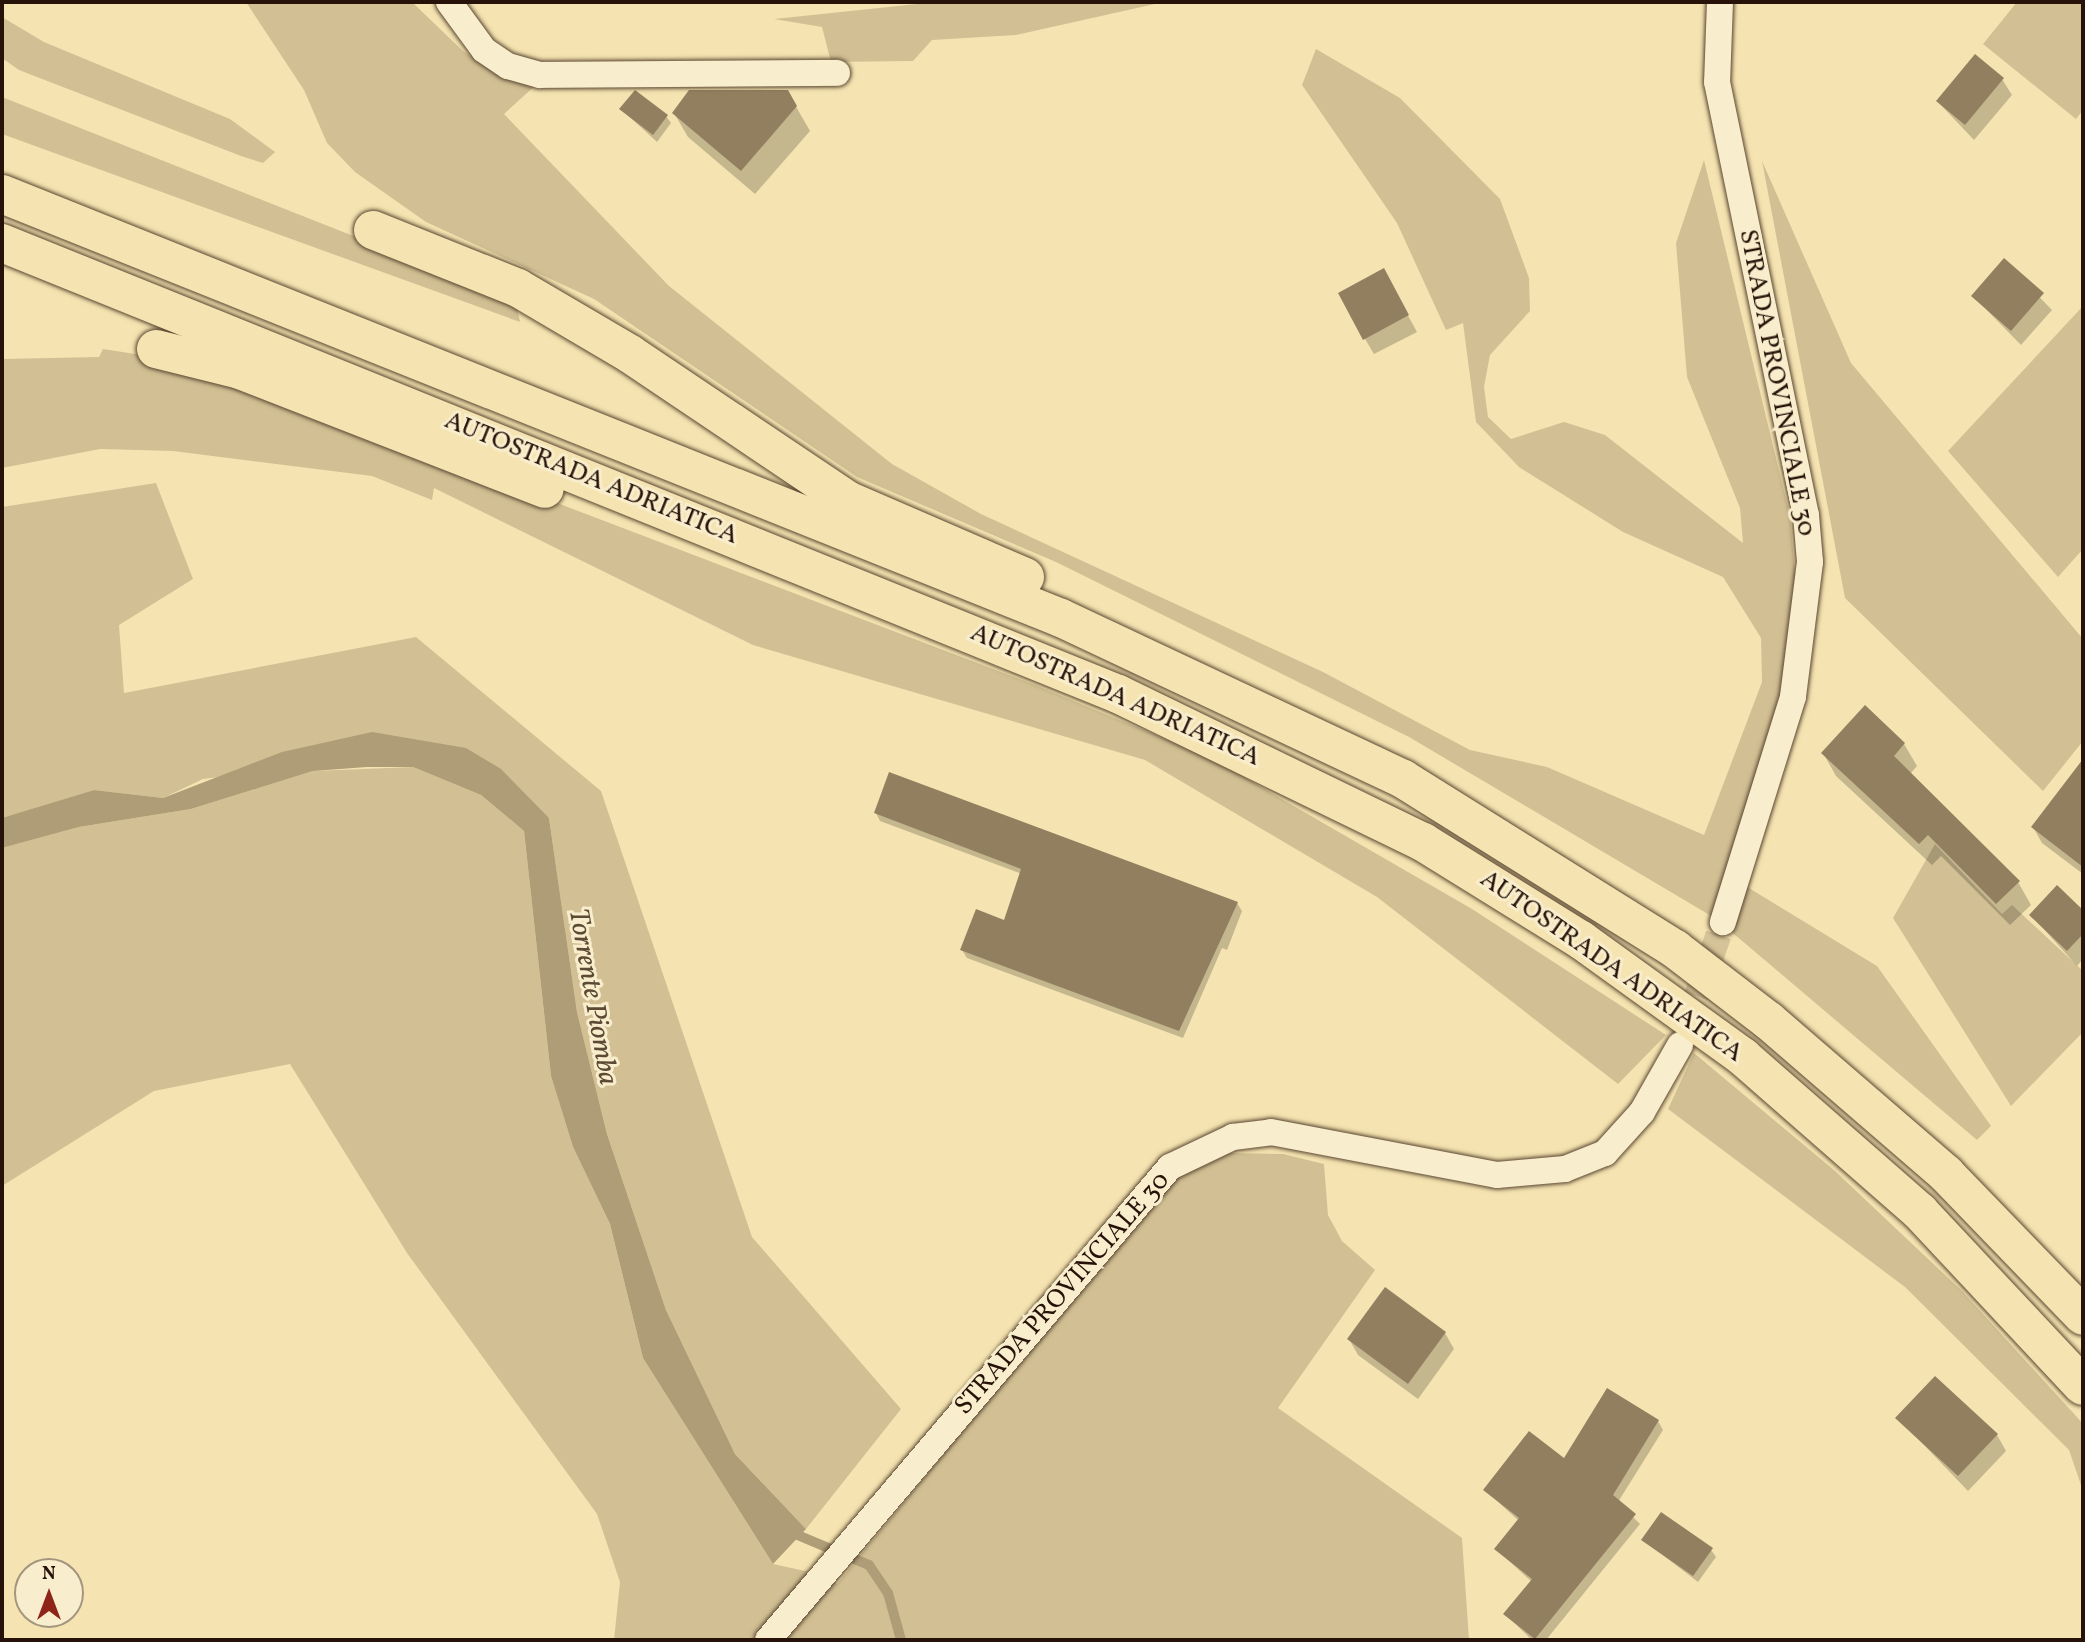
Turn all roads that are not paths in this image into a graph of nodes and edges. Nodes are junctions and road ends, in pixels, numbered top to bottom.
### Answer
1 (449, 2) edge
2 (1720, 2) edge
3 (837, 73) dead end
4 (2, 194) edge
5 (373, 230) dead end
6 (2, 243) edge
7 (156, 349) dead end
8 (646, 501) junction
9 (1061, 618) junction
10 (1723, 922) tunnel mouth
11 (1680, 1045) tunnel mouth
12 (2083, 1316) edge
13 (2083, 1386) edge
14 (771, 1637) edge

1 - 3 street
2 - 10 street, STRADA PROVINCIALE 30
4 - 9 highway, AUTOSTRADA ADRIATICA
5 - 9 highway
6 - 8 highway, AUTOSTRADA ADRIATICA
7 - 8 highway
8 - 13 highway, AUTOSTRADA ADRIATICA
9 - 12 highway, AUTOSTRADA ADRIATICA
11 - 14 street, STRADA PROVINCIALE 30

